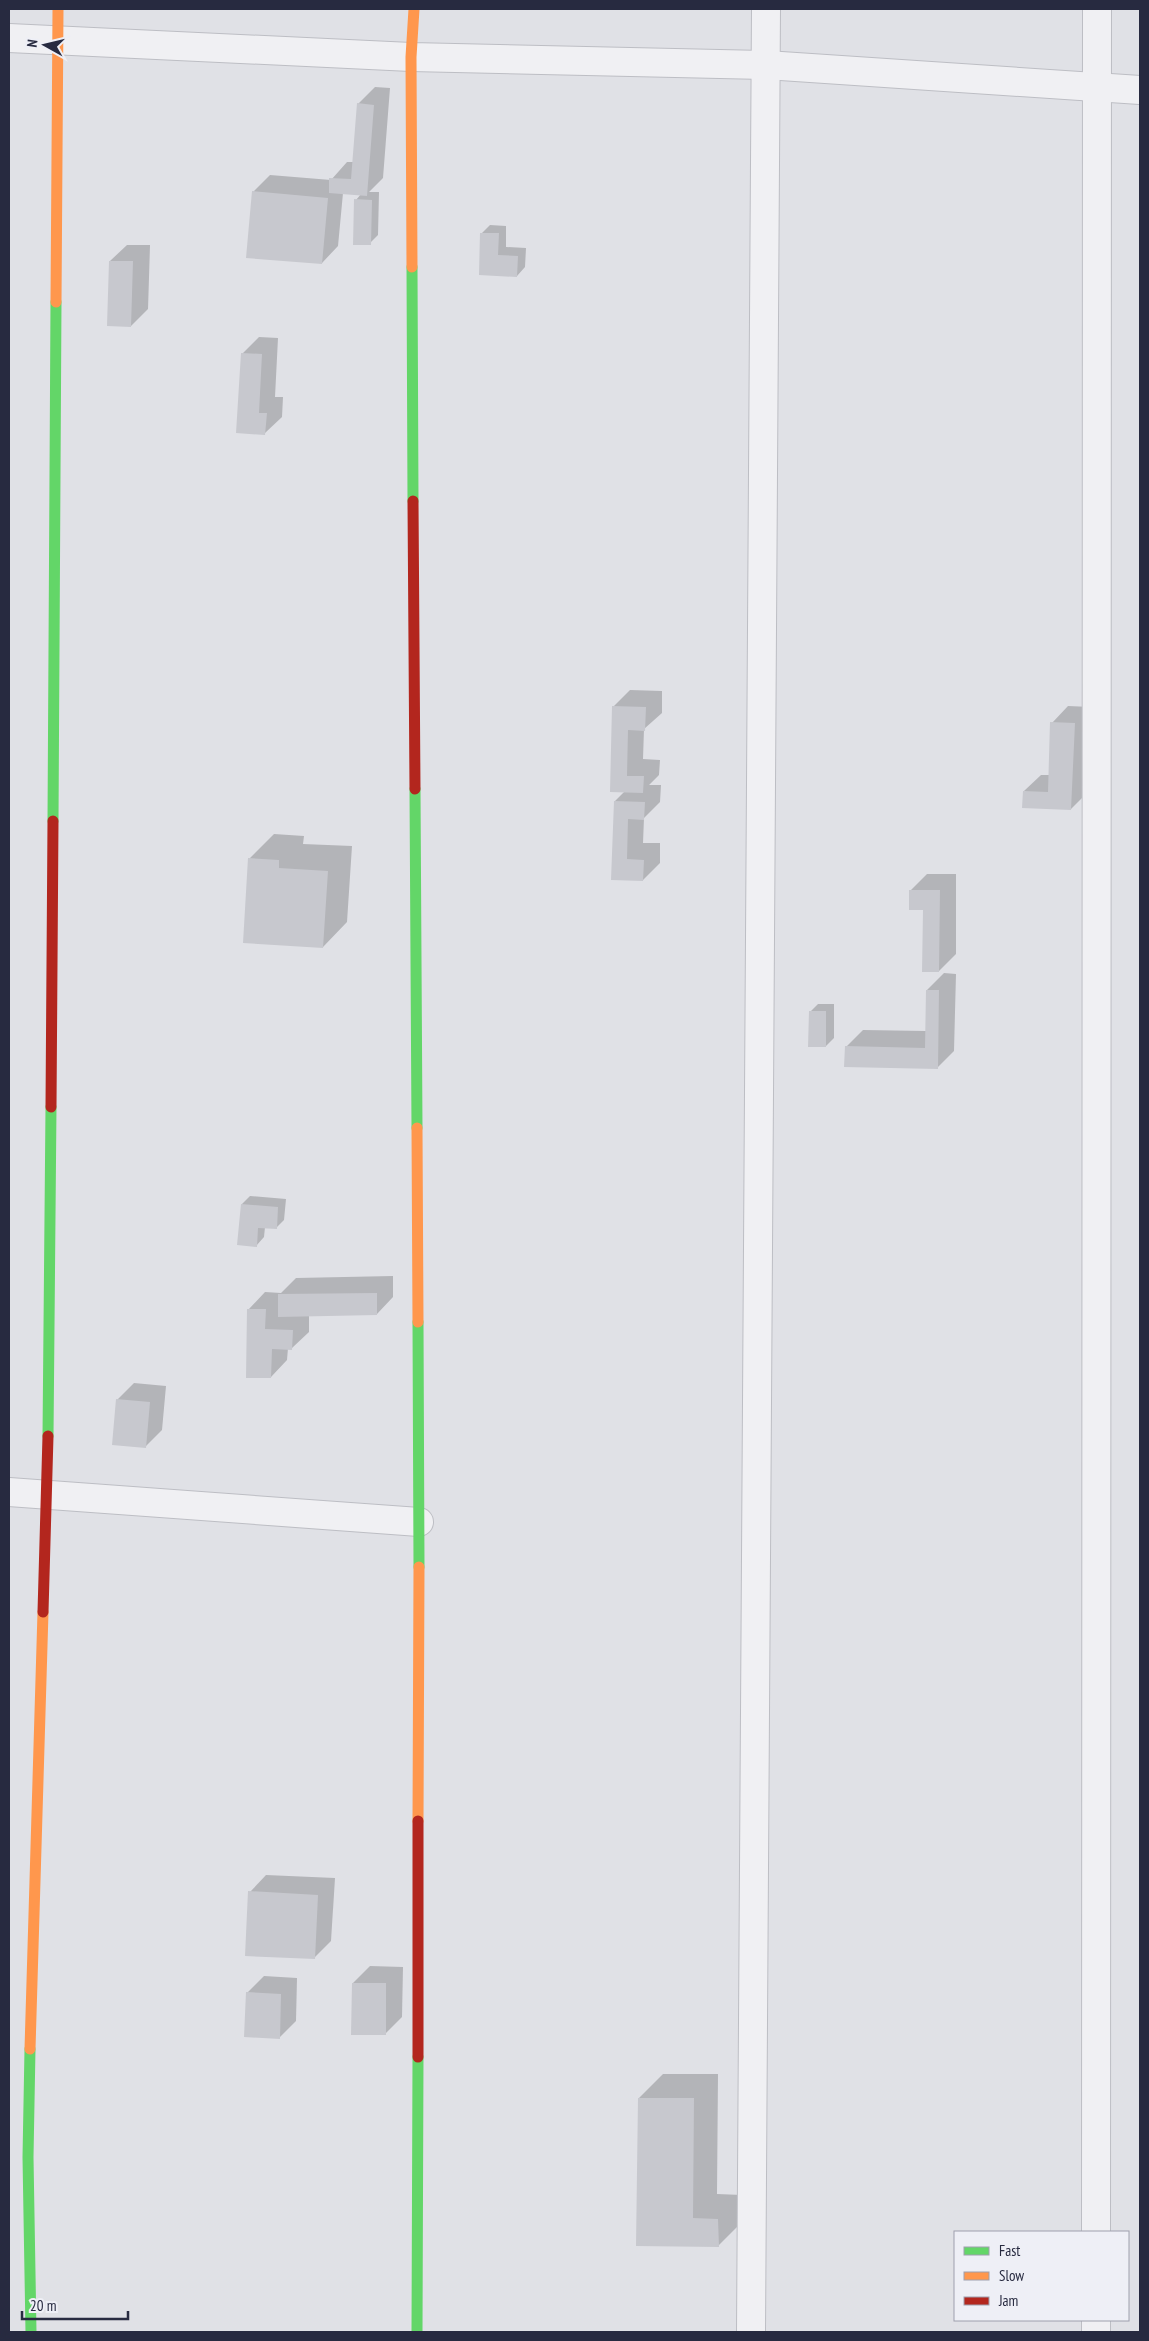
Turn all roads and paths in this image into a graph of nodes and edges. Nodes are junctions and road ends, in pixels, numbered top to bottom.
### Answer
1 (58, 9) edge
2 (414, 9) edge
3 (766, 9) edge
4 (1097, 9) edge
5 (9, 38) edge
6 (58, 40) junction
7 (411, 57) junction
8 (766, 65) junction
9 (1097, 86) junction
10 (1140, 90) edge
11 (9, 1492) edge
12 (48, 1494) junction
13 (418, 1522) junction
14 (1096, 2231) edge
15 (30, 2332) edge
16 (417, 2332) edge
17 (751, 2332) edge

1 - 6 street
2 - 7 street
3 - 8 street
4 - 9 street
5 - 6 street
6 - 7 street
6 - 12 street
7 - 8 street
7 - 13 street
8 - 9 street
8 - 17 street
9 - 10 street
9 - 14 street
11 - 12 street
12 - 13 street
12 - 15 street
13 - 16 street

